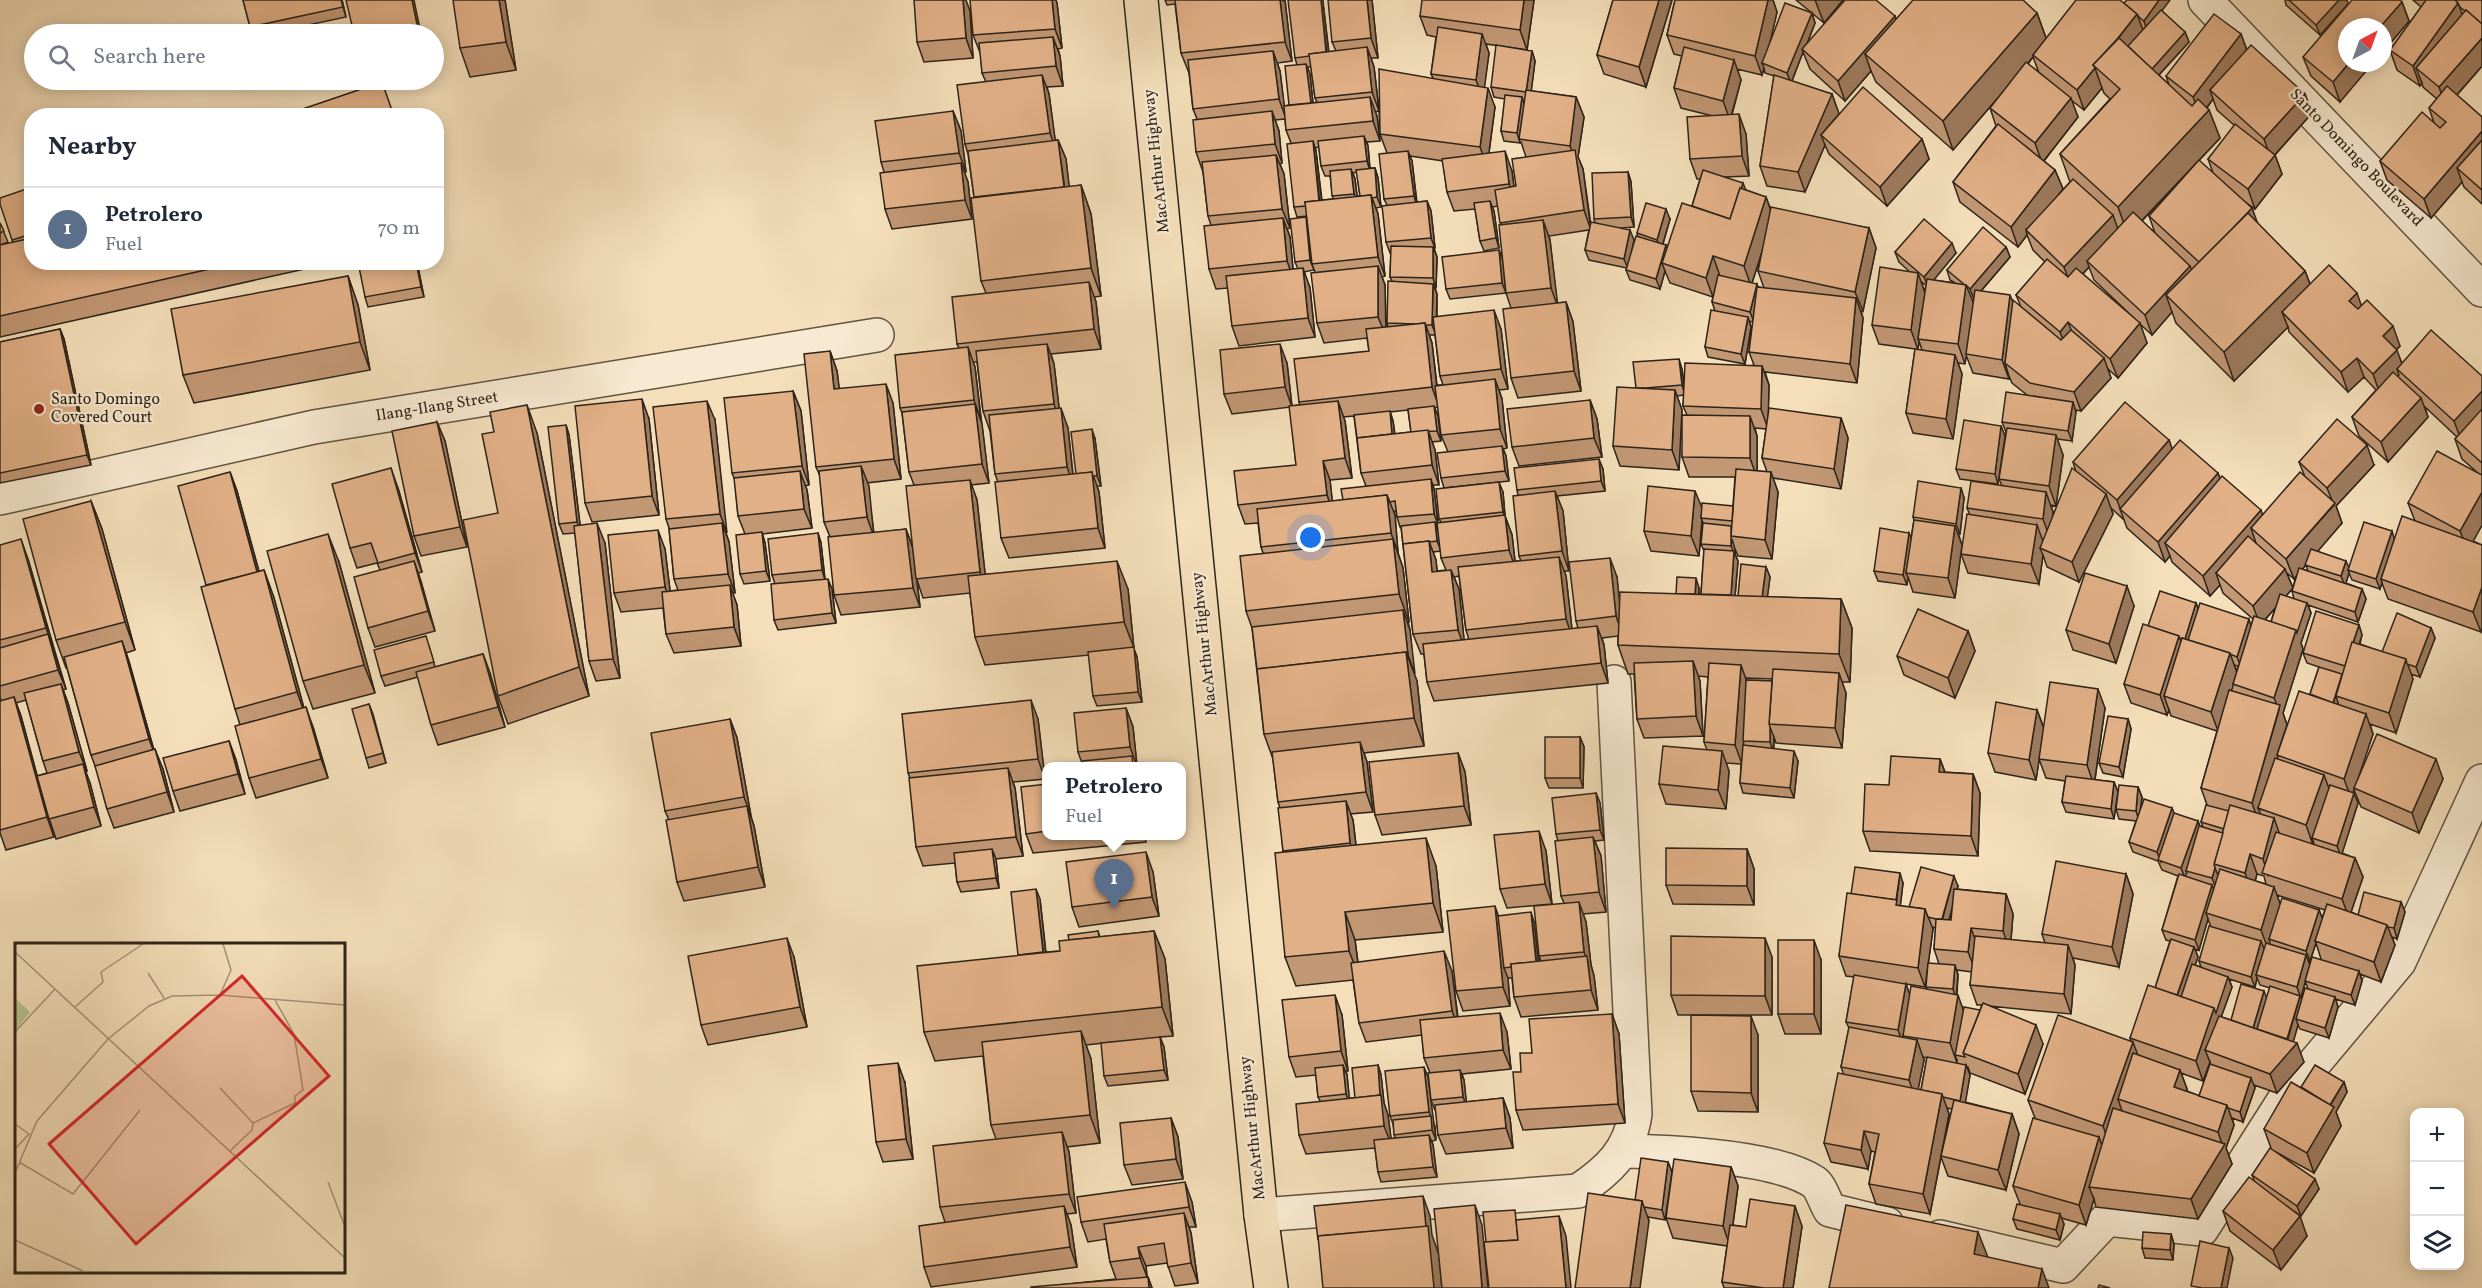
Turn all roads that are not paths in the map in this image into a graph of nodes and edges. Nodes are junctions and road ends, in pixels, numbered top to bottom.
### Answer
1 (1141, 0) edge
2 (2206, 0) edge
3 (2482, 290) edge
4 (878, 335) dead end
5 (0, 498) edge
6 (1614, 682) dead end
7 (2482, 781) edge
8 (1623, 1151) junction
9 (1261, 1215) junction
10 (1271, 1288) edge

1 - 9 highway, MacArthur Highway
2 - 3 street, Santo Domingo Boulevard
4 - 5 street, Ilang-Ilang Street
6 - 8 street
7 - 8 street
8 - 9 street
9 - 10 highway, MacArthur Highway

